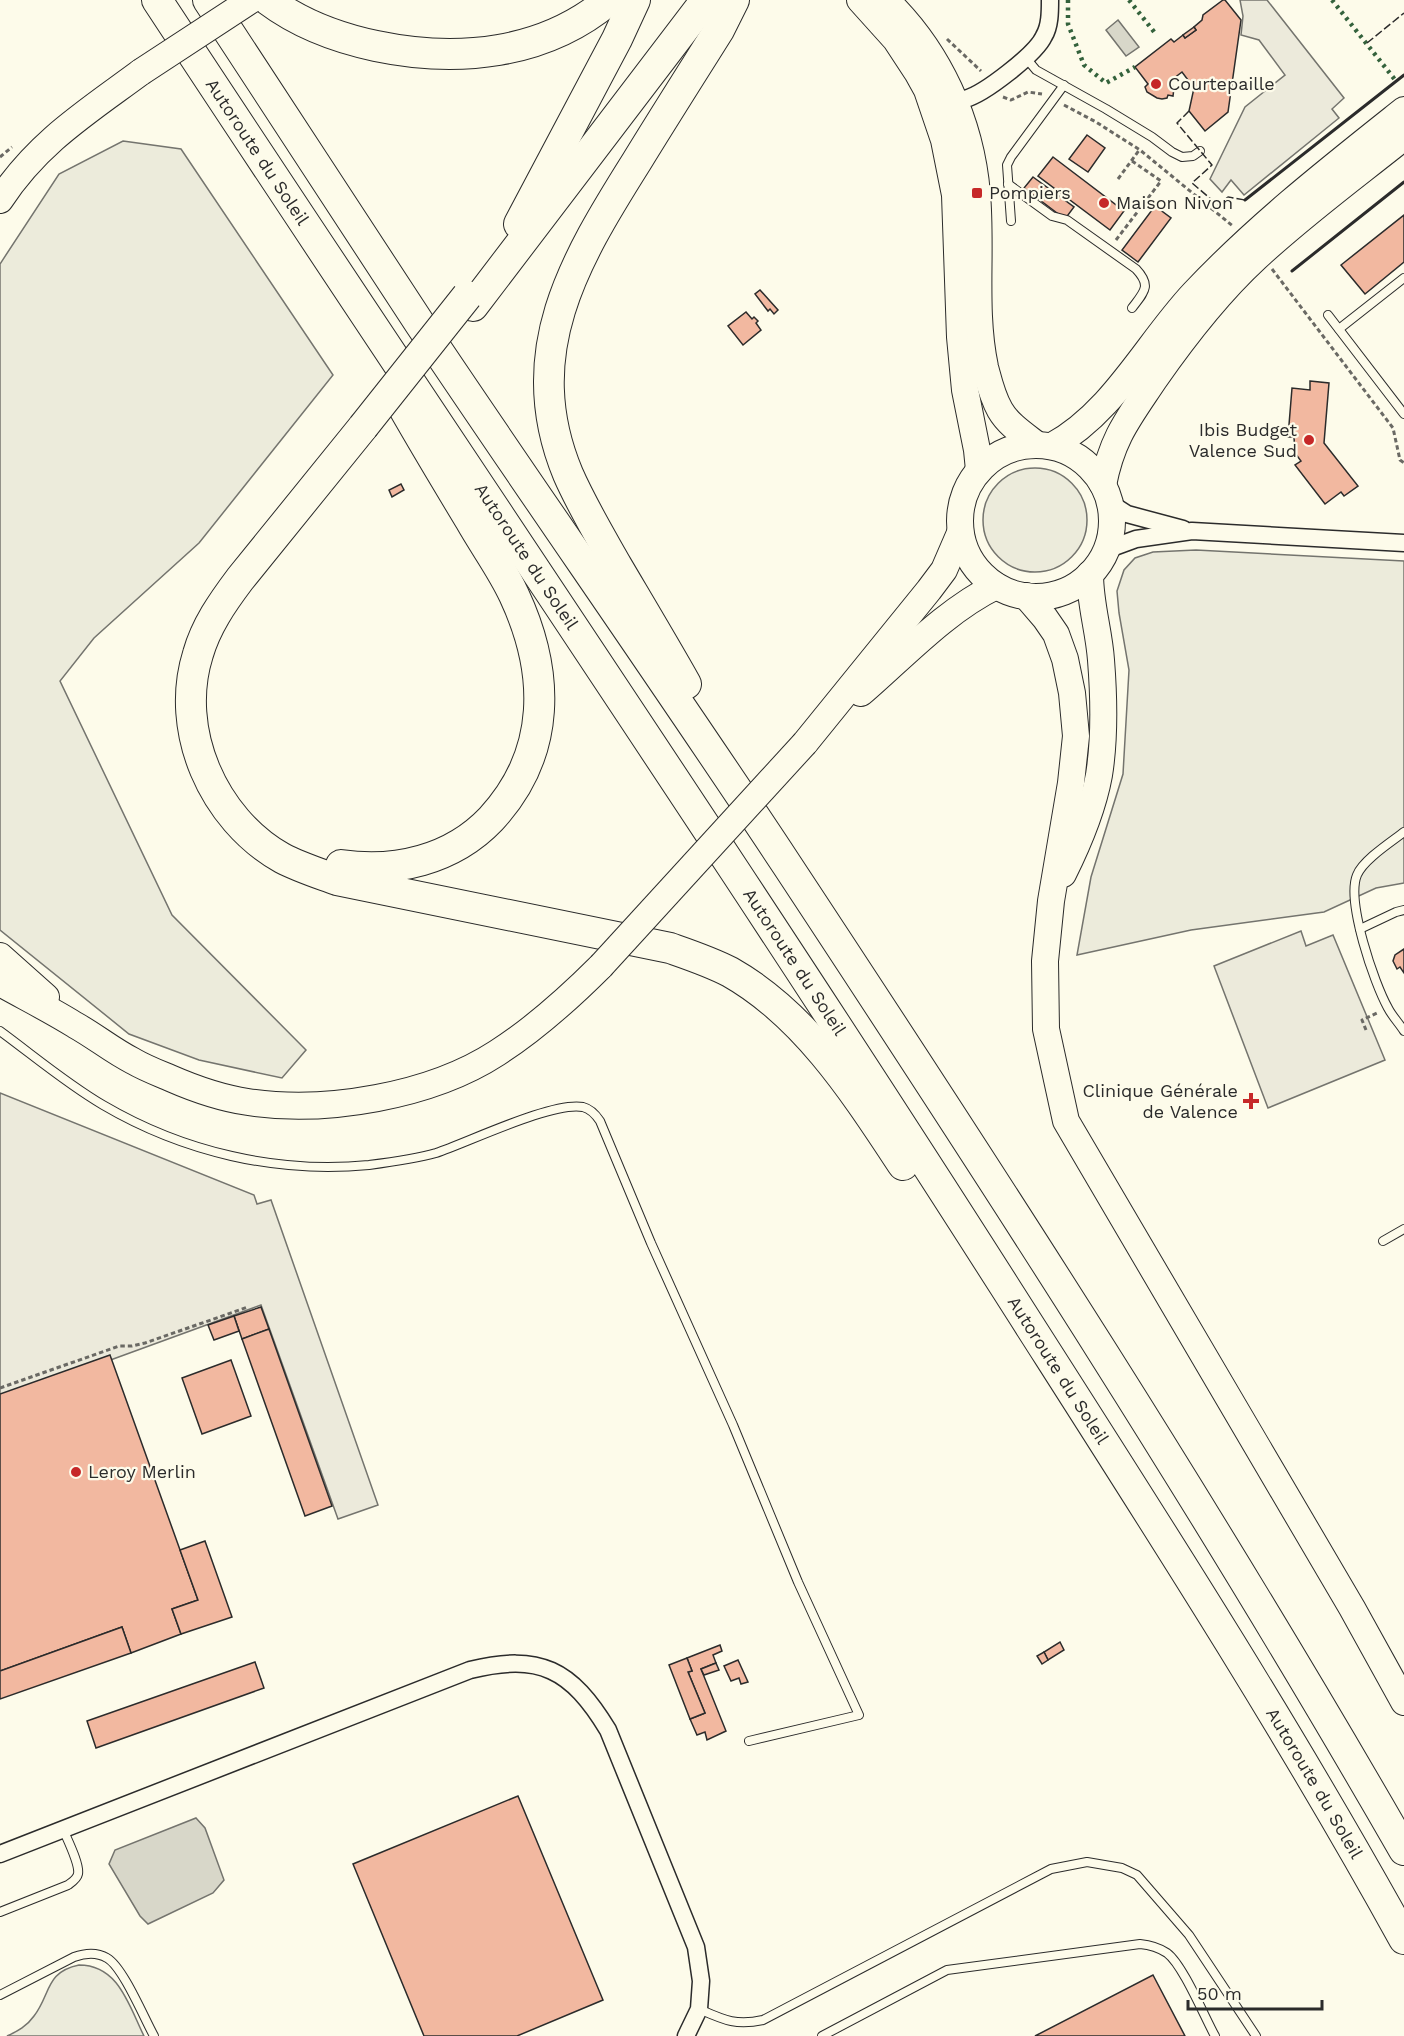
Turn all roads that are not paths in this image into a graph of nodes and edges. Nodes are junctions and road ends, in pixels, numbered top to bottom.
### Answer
1 (157, 0) edge
2 (208, 0) edge
3 (251, 0) edge
4 (268, 0) edge
5 (609, 0) edge
6 (635, 0) edge
7 (706, 0) edge
8 (734, 0) edge
9 (860, 0) edge
10 (886, 0) edge
11 (1050, 0) edge
12 (1026, 58) junction
13 (1064, 85) junction
14 (944, 102) junction
15 (1404, 110) edge
16 (1404, 137) edge
17 (1200, 151) dead end
18 (1008, 184) junction
19 (281, 189) junction
20 (0, 200) edge
21 (1011, 221) dead end
22 (1404, 278) edge
23 (470, 301) junction
24 (1132, 308) dead end
25 (1328, 315) dead end
26 (1339, 329) junction
27 (1404, 414) edge
28 (366, 431) junction
29 (1044, 445) junction
30 (979, 470) junction
31 (1107, 494) junction
32 (1192, 531) junction
33 (960, 533) junction
34 (1404, 543) edge
35 (1106, 550) junction
36 (1090, 574) junction
37 (996, 586) junction
38 (1026, 596) junction
39 (805, 743) junction
40 (1404, 832) edge
41 (777, 850) junction
42 (1051, 901) junction
43 (1404, 910) edge
44 (1360, 929) junction
45 (0, 956) edge
46 (0, 983) edge
47 (77, 1026) junction
48 (0, 1031) edge
49 (1404, 1031) edge
50 (1404, 1229) edge
51 (1383, 1240) dead end
52 (1074, 1395) junction
53 (1404, 1701) edge
54 (749, 1741) dead end
55 (63, 1829) junction
56 (1404, 1850) edge
57 (0, 1854) edge
58 (0, 1912) edge
59 (1404, 1939) edge
60 (0, 1995) edge
61 (699, 2009) junction
62 (154, 2036) edge
63 (686, 2036) edge
64 (822, 2036) edge
65 (1215, 2036) edge
66 (1256, 2036) edge

1 - 19 highway, Autoroute du Soleil
2 - 41 highway
3 - 20 main road, bridge
4 - 5 highway
6 - 23 highway
7 - 23 highway
8 - 41 highway
9 - 14 main road
10 - 14 main road
11 - 12 street
12 - 13 lane
12 - 14 street
13 - 17 lane
13 - 18 lane
14 - 29 main road
14 - 30 main road
15 - 29 main road
16 - 31 main road
18 - 21 lane
18 - 24 lane
19 - 28 highway
19 - 52 highway, Autoroute du Soleil
22 - 26 lane
23 - 28 highway, bridge
25 - 26 lane
26 - 27 lane
28 - 52 highway
29 - 30 main road
29 - 31 main road
30 - 33 main road
31 - 32 street
31 - 35 main road
32 - 34 street
32 - 35 street
33 - 37 main road
33 - 39 main road
35 - 36 main road
36 - 38 main road
36 - 42 main road
37 - 38 main road
37 - 39 main road
38 - 42 main road
39 - 47 main road, bridge
40 - 44 lane
41 - 56 highway
42 - 53 main road
43 - 44 lane
44 - 49 lane
45 - 47 main road
46 - 47 main road
48 - 54 lane
50 - 51 lane
52 - 59 highway, Autoroute du Soleil
55 - 57 street
55 - 58 lane
55 - 61 street
60 - 62 lane
61 - 63 street
61 - 66 lane
64 - 65 lane

